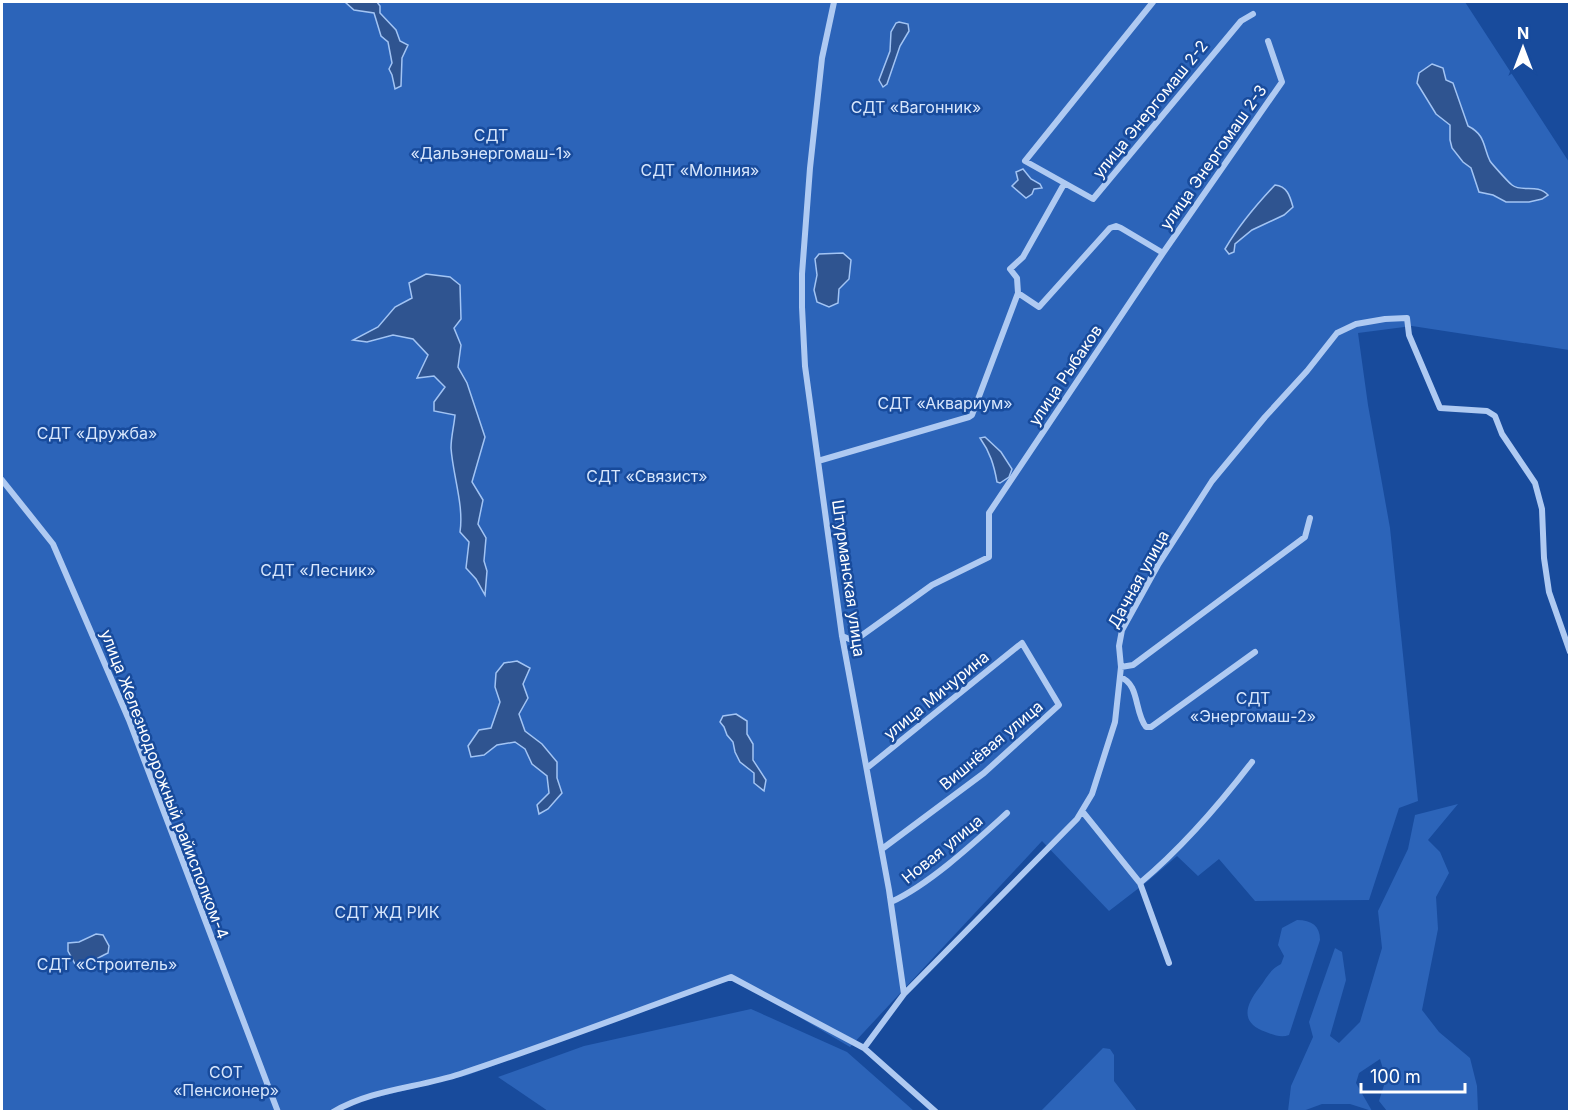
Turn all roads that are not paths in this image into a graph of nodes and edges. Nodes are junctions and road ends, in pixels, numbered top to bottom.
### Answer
1 (834, 2) edge
2 (1153, 2) edge
3 (1253, 14) dead end
4 (1268, 41) dead end
5 (1064, 184) junction
6 (1163, 253) junction
7 (1018, 293) junction
8 (818, 461) junction
9 (2, 480) edge
10 (1310, 518) dead end
11 (842, 636) junction
12 (1022, 643) joint
13 (1255, 652) dead end
14 (1569, 652) edge
15 (1121, 667) junction
16 (1120, 677) junction
17 (1252, 762) dead end
18 (867, 768) junction
19 (1082, 811) junction
20 (1007, 813) dead end
21 (882, 849) junction
22 (1140, 883) junction
23 (891, 902) junction
24 (1169, 963) dead end
25 (904, 993) junction
26 (864, 1048) junction
27 (278, 1112) edge
28 (333, 1112) edge
29 (936, 1112) edge

1 - 8 street, Штурманская улица
2 - 5 street
3 - 5 street, улица Энергомаш 2-2
4 - 6 street, улица Энергомаш 2-3
5 - 7 street
6 - 7 street
6 - 11 street, улица Рыбаков
7 - 8 street
8 - 11 street, Штурманская улица
9 - 27 street, улица Железнодорожный райисполком-4
10 - 15 street
11 - 18 street, Штурманская улица
12 - 18 street, улица Мичурина
12 - 21 street, Вишнёвая улица
13 - 16 street
14 - 15 street, Дачная улица
15 - 16 street, Дачная улица
16 - 19 street, Дачная улица
17 - 22 street
18 - 21 street, Штурманская улица
19 - 22 street
19 - 25 street, Дачная улица
20 - 23 street, Новая улица
21 - 23 street, Штурманская улица
22 - 24 street
23 - 25 street, Штурманская улица
25 - 26 street
26 - 28 street
26 - 29 street

